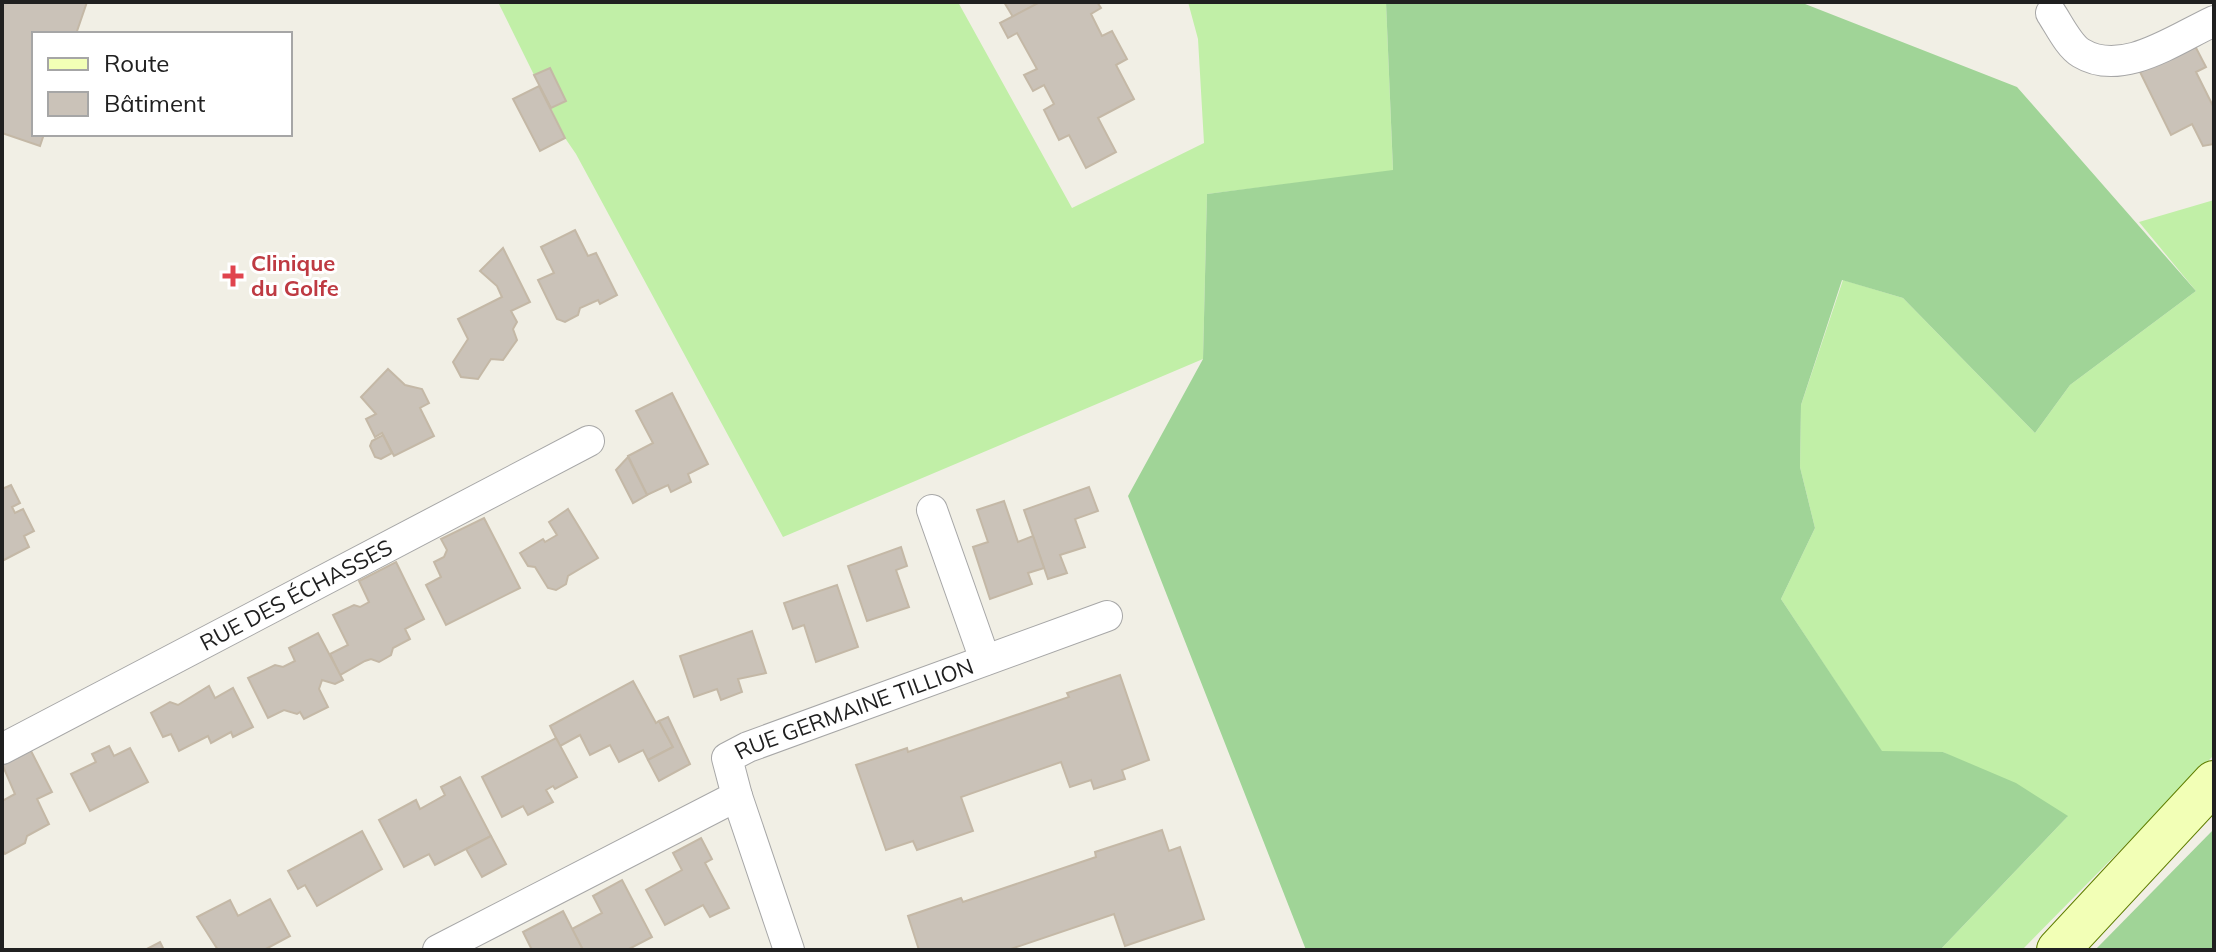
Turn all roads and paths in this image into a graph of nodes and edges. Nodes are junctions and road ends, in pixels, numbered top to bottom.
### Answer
1 (2051, 13) dead end
2 (2214, 21) edge
3 (589, 441) dead end
4 (932, 510) dead end
5 (1107, 616) dead end
6 (985, 660) junction
7 (2, 749) edge
8 (2214, 782) edge
9 (737, 796) junction
10 (438, 950) edge
11 (789, 950) edge
12 (2058, 950) edge

1 - 2 street
3 - 7 street, RUE DES ÉCHASSES
4 - 6 street
5 - 6 street, RUE GERMAINE TILLION
6 - 9 street, RUE GERMAINE TILLION
8 - 12 main road
9 - 10 street, RUE GERMAINE TILLION
9 - 11 street

